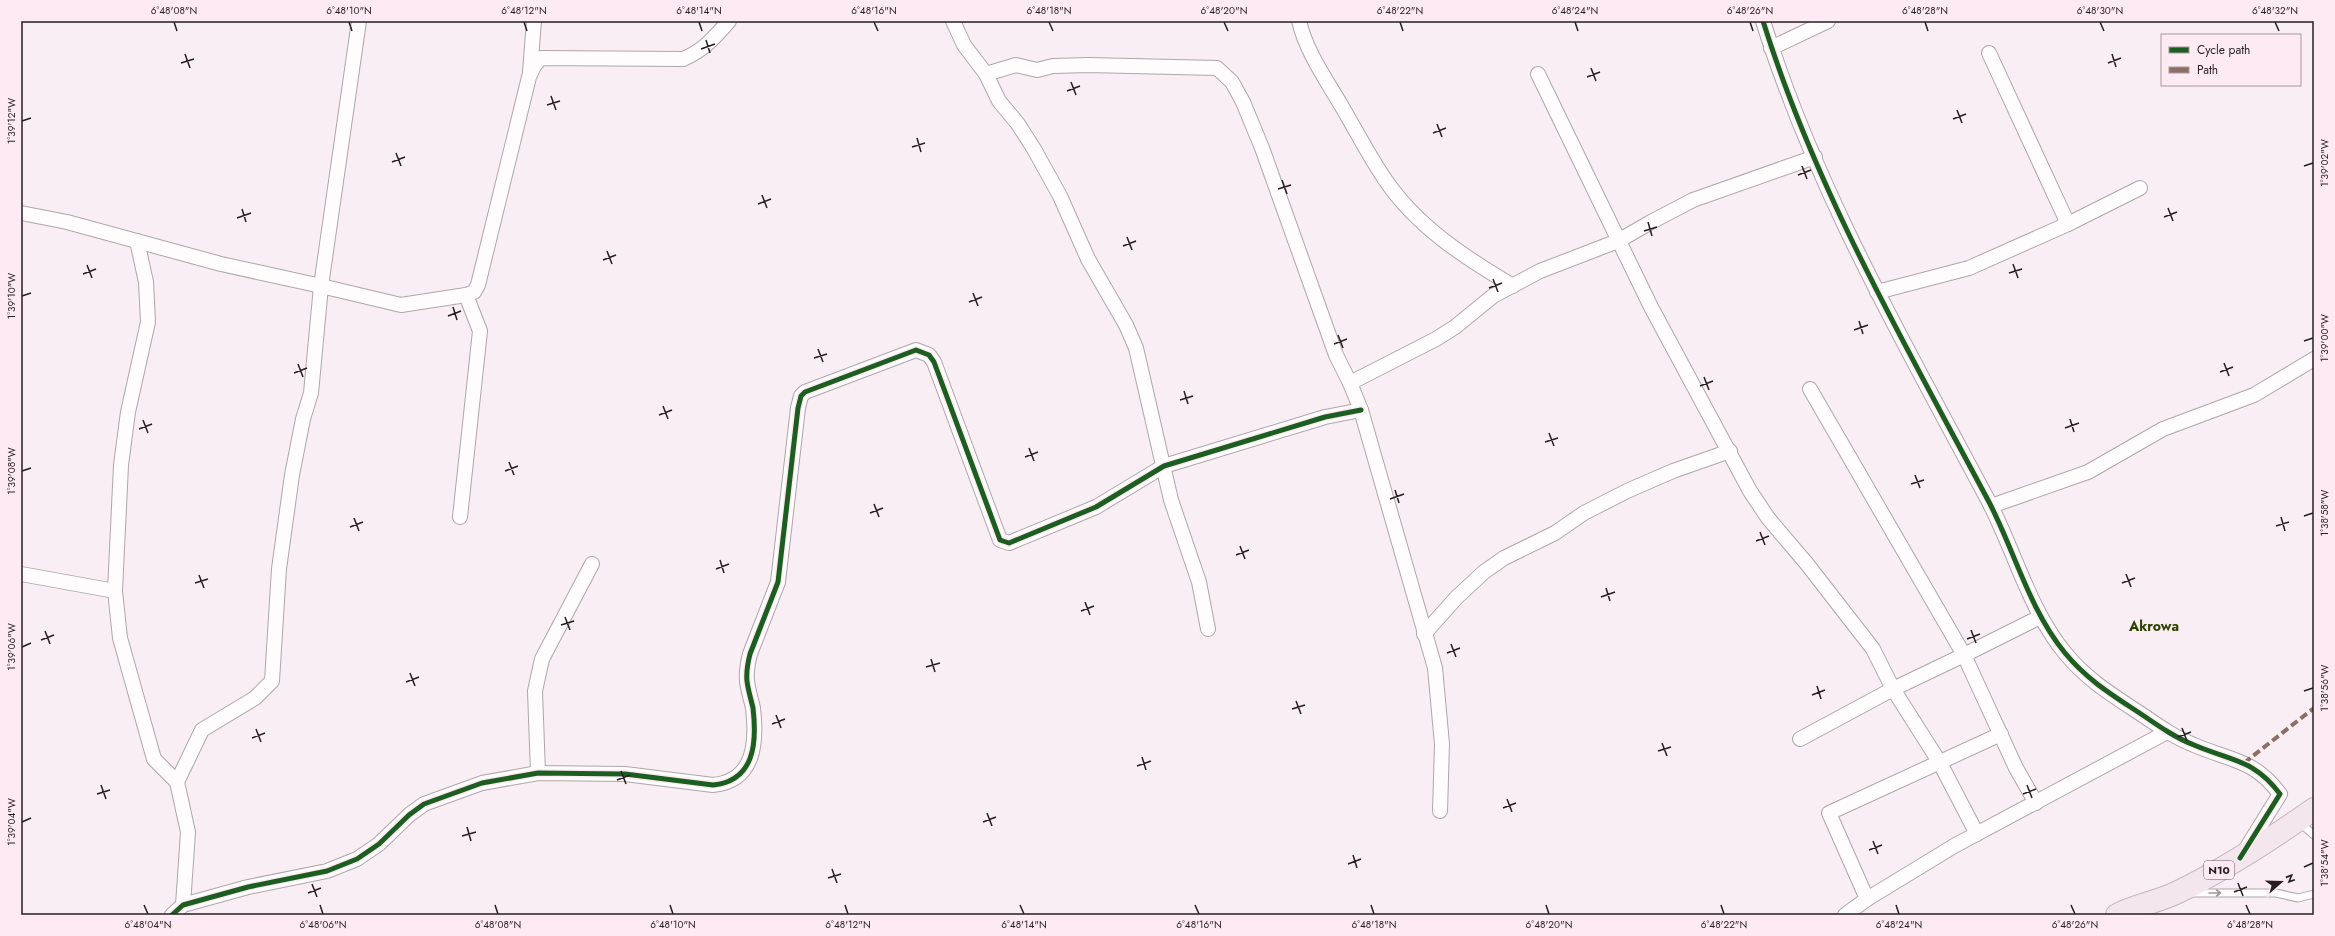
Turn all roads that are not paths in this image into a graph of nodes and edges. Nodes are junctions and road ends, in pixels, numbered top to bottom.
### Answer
1 (359, 21) edge
2 (534, 21) edge
3 (729, 21) edge
4 (953, 21) edge
5 (1299, 21) edge
6 (1763, 21) edge
7 (1828, 21) edge
8 (1771, 48) junction
9 (1989, 53) dead end
10 (986, 74) junction
11 (1538, 74) dead end
12 (529, 77) junction
13 (1814, 157) junction
14 (2140, 188) dead end
15 (21, 212) edge
16 (2068, 224) junction
17 (138, 241) junction
18 (1618, 241) junction
19 (321, 286) junction
20 (1513, 286) junction
21 (1877, 292) junction
22 (466, 295) junction
23 (2314, 360) edge
24 (1350, 383) junction
25 (1810, 389) dead end
26 (1361, 410) junction
27 (1730, 451) junction
28 (1164, 466) junction
29 (1991, 506) junction
30 (460, 516) dead end
31 (592, 564) dead end
32 (21, 574) edge
33 (115, 591) junction
34 (2040, 617) junction
35 (1208, 629) dead end
36 (1424, 634) junction
37 (1964, 656) junction
38 (1893, 689) junction
39 (2167, 732) junction
40 (2001, 734) junction
41 (1800, 739) dead end
42 (1940, 763) junction
43 (538, 773) junction
44 (177, 782) junction
45 (2036, 803) junction
46 (1440, 811) dead end
47 (2306, 815) edge
48 (1977, 834) junction
49 (2314, 835) edge
50 (2240, 858) junction
51 (2176, 893) junction
52 (2314, 894) edge
53 (1867, 899) junction
54 (183, 905) junction
55 (172, 915) edge
56 (1845, 915) edge
57 (2117, 915) edge

1 - 19 street
2 - 12 street
3 - 12 street
4 - 10 street
5 - 20 street
6 - 8 street
7 - 8 street
8 - 13 street
9 - 16 street
10 - 24 street
10 - 28 street
11 - 18 street
12 - 22 street
13 - 18 street
13 - 21 street
14 - 16 street
15 - 17 street
16 - 21 street
17 - 19 street
17 - 33 street
18 - 20 street
18 - 27 street
19 - 22 street
19 - 44 street
20 - 24 street
21 - 29 street
22 - 30 street
23 - 29 street
24 - 26 street
25 - 37 street
26 - 28 street
26 - 36 street
27 - 36 street
27 - 38 street
28 - 35 street
28 - 43 street
29 - 34 street
31 - 43 street
32 - 33 street
33 - 44 street
34 - 37 street
34 - 39 street
36 - 46 street
37 - 38 street
37 - 40 street
38 - 41 street
38 - 42 street
39 - 45 street
39 - 50 street
40 - 42 street
40 - 45 street
42 - 48 street
42 - 53 street
43 - 54 street
44 - 54 street
45 - 48 street
47 - 49 lane
47 - 50 highway, N10
48 - 53 street
50 - 51 highway, N10
51 -> 52 lane
51 - 57 highway, N10
53 - 56 street
54 - 55 street

